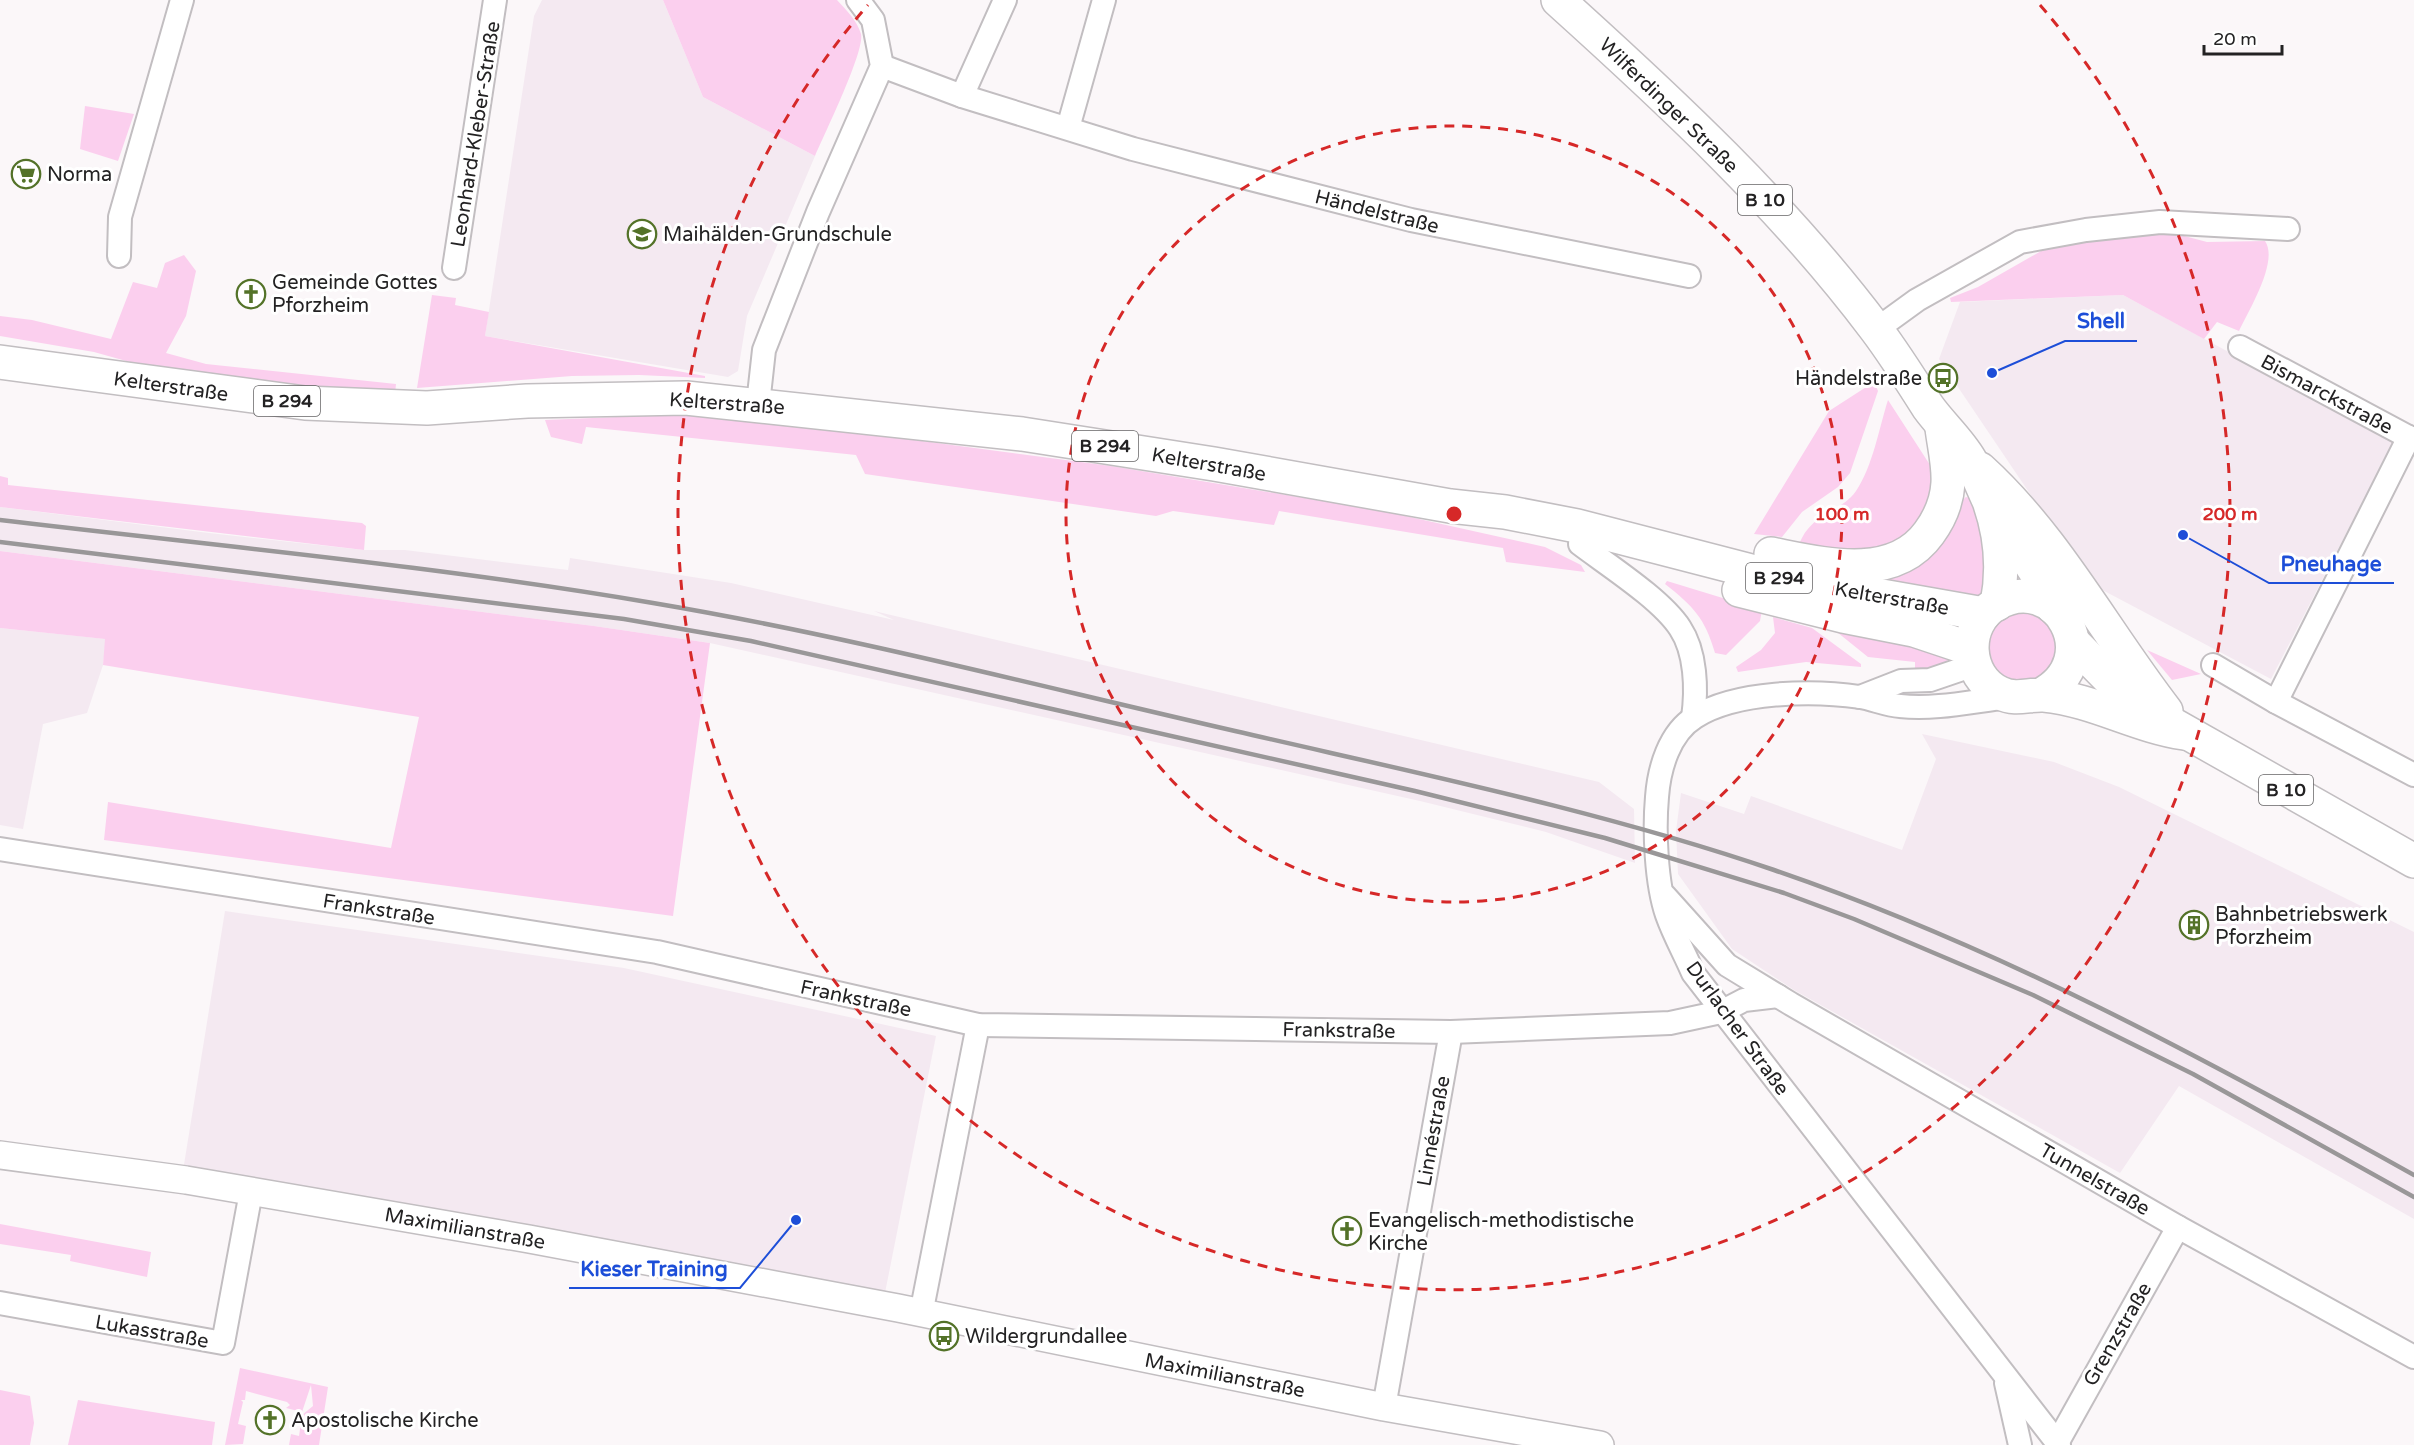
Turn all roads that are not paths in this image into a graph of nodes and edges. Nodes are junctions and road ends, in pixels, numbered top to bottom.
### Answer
1 (182, 0) edge
2 (495, 0) edge
3 (858, 0) edge
4 (1005, 0) edge
5 (1104, 0) edge
6 (1558, 0) edge
7 (882, 66) junction
8 (962, 96) junction
9 (1068, 128) junction
10 (2288, 229) dead end
11 (119, 256) dead end
12 (454, 268) dead end
13 (1689, 276) dead end
14 (1877, 330) junction
15 (2240, 347) dead end
16 (0, 362) edge
17 (758, 404) junction
18 (1942, 428) junction
19 (2411, 439) edge
20 (1969, 459) junction
21 (1989, 502) junction
22 (1579, 535) junction
23 (2068, 575) junction
24 (1990, 609) junction
25 (2064, 624) junction
26 (1973, 657) junction
27 (2213, 665) dead end
28 (2041, 695) junction
29 (1860, 697) junction
30 (2009, 697) junction
31 (2276, 702) junction
32 (1693, 718) junction
33 (2184, 733) junction
34 (2414, 775) edge
35 (0, 849) edge
36 (2414, 861) edge
37 (1662, 893) junction
38 (1778, 996) junction
39 (1721, 1012) junction
40 (978, 1025) junction
41 (1451, 1032) junction
42 (0, 1155) edge
43 (251, 1192) junction
44 (2178, 1227) junction
45 (0, 1303) edge
46 (921, 1314) junction
47 (2414, 1358) edge
48 (2005, 1378) junction
49 (1384, 1407) junction
50 (2057, 1444) edge
51 (1600, 1445) edge
52 (2019, 1445) edge

1 - 11 street
2 - 12 street, Leonhard-Kleber-Straße
3 - 7 street
4 - 8 street
5 - 9 street
6 - 14 main road, Wilferdinger Straße / B 10
7 - 8 street, Händelstraße
7 - 17 street
8 - 9 street, Händelstraße
9 - 13 street, Händelstraße
10 - 14 street
14 - 18 main road, Wilferdinger Straße / B 10
15 - 19 street, Bismarckstraße
16 - 17 main road, Kelterstraße / B 294
17 - 22 main road, Kelterstraße / B 294
18 - 20 main road, Wilferdinger Straße / B 10
18 - 22 main road
19 - 31 street
20 - 21 main road, Wilferdinger Straße / B 10
20 - 23 main road, B 10
21 - 24 main road, Wilferdinger Straße / B 10
21 - 25 main road, Wilferdinger Straße / B 10
22 - 24 main road, Kelterstraße / B 294
22 - 26 main road, Kelterstraße / B 294
22 - 32 street, Kelterstraße
23 - 25 main road
23 - 33 main road, B 10
24 - 25 main road
24 - 26 main road
25 - 28 main road
25 - 33 main road, B 10
26 - 29 street, Durlacher Straße
26 - 30 main road
27 - 31 street
28 - 30 main road
28 - 33 main road, B 10
29 - 30 street, Durlacher Straße
29 - 32 street, Durlacher Straße
31 - 34 street
32 - 37 street, Durlacher Straße
33 - 36 main road, B 10
35 - 40 street, Frankstraße
37 - 38 street, Tunnelstraße
37 - 39 street, Durlacher Straße
38 - 39 street
38 - 44 street, Tunnelstraße
39 - 41 street, Frankstraße
39 - 48 street, Durlacher Straße
40 - 41 street, Frankstraße
40 - 46 street
41 - 49 street, Linnéstraße
42 - 43 street, Maximilianstraße
43 - 45 street, Lukasstraße
43 - 46 street, Maximilianstraße
44 - 47 street, Tunnelstraße
44 - 50 street, Grenzstraße
46 - 49 street, Maximilianstraße
48 - 50 street, Durlacher Straße
48 - 52 street, Durlacher Straße
49 - 51 street, Maximilianstraße

